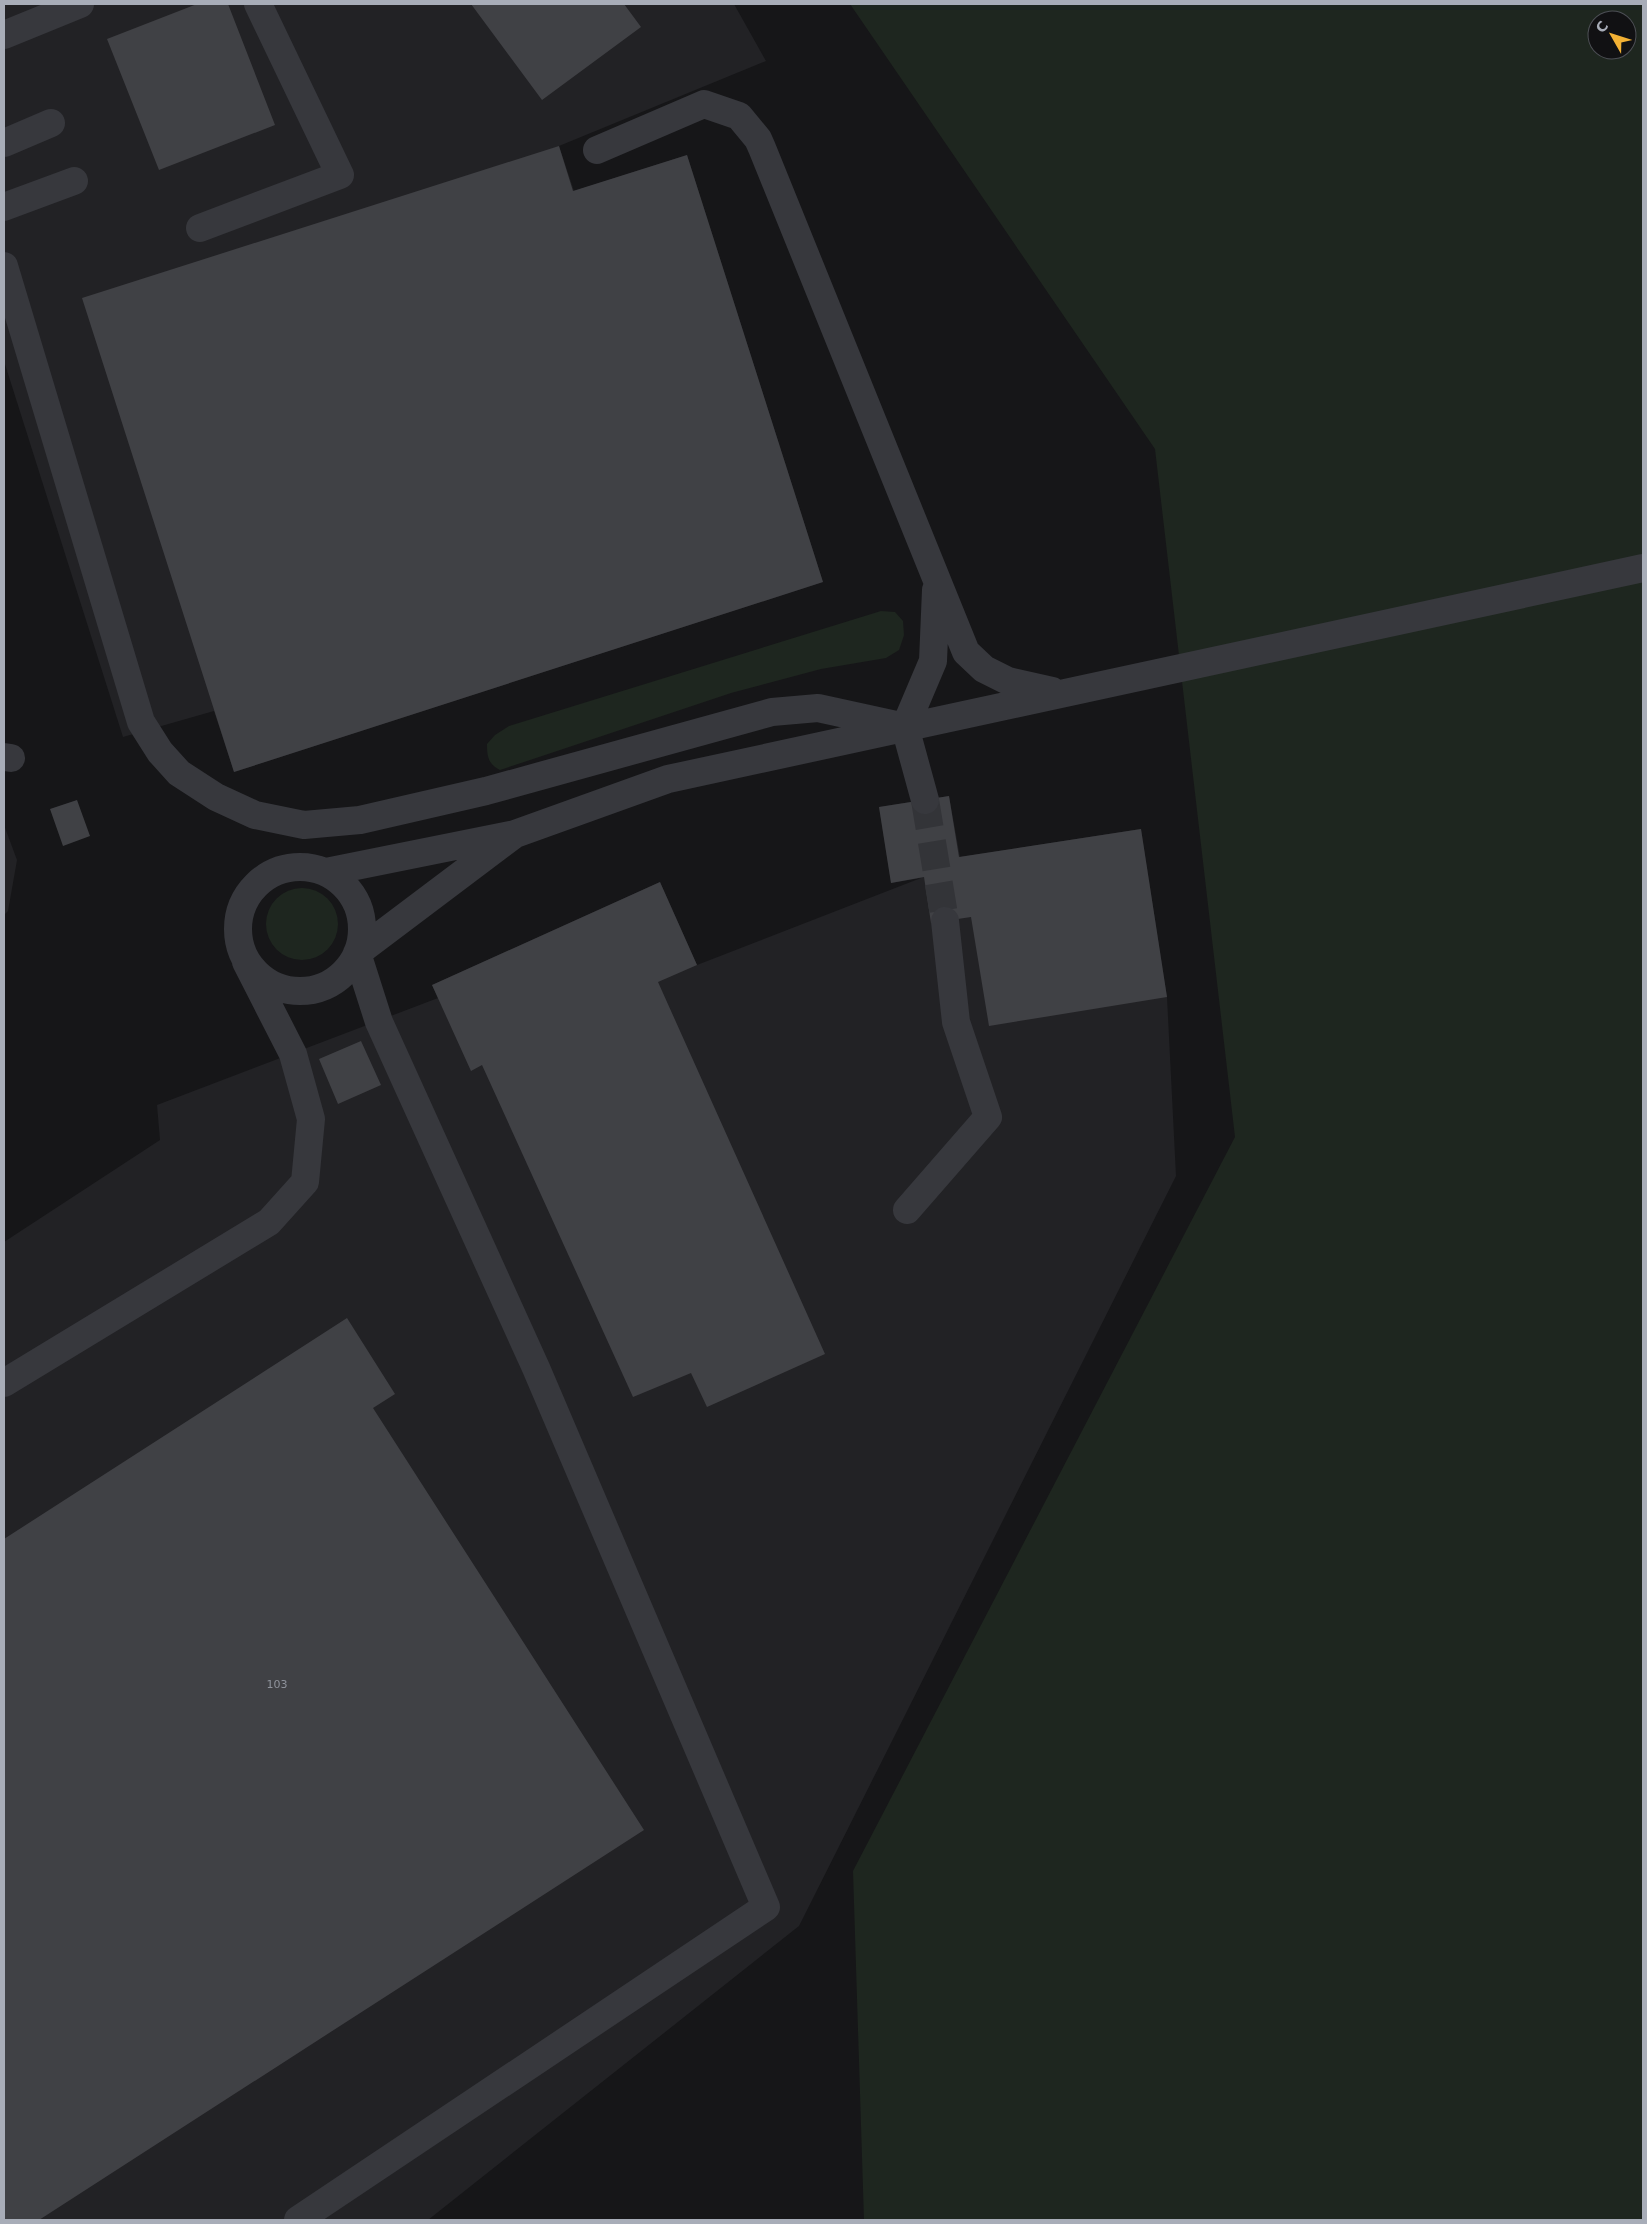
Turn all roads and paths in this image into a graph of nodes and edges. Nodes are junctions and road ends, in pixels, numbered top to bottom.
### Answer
1 (80, 4) edge
2 (258, 4) edge
3 (4, 35) edge
4 (51, 124) dead end
5 (4, 143) edge
6 (597, 150) dead end
7 (74, 181) dead end
8 (4, 207) edge
9 (200, 228) dead end
10 (4, 266) edge
11 (1643, 568) edge
12 (936, 579) junction
13 (1060, 693) junction
14 (905, 727) junction
15 (925, 800) tunnel mouth
16 (515, 834) junction
17 (326, 872) junction
18 (945, 921) tunnel mouth
19 (357, 953) junction
20 (246, 962) junction
21 (907, 1210) dead end
22 (4, 1383) edge
23 (298, 2220) edge

1 - 3 lane
2 - 9 lane
4 - 5 lane
6 - 12 lane
7 - 8 lane
10 - 14 lane
11 - 13 lane
12 - 13 lane
12 - 14 lane
13 - 14 lane
14 - 15 lane
14 - 16 lane
16 - 17 lane
16 - 19 lane
17 - 19 lane
17 - 20 lane
18 - 21 lane
19 - 20 lane
19 - 23 lane
20 - 22 lane

